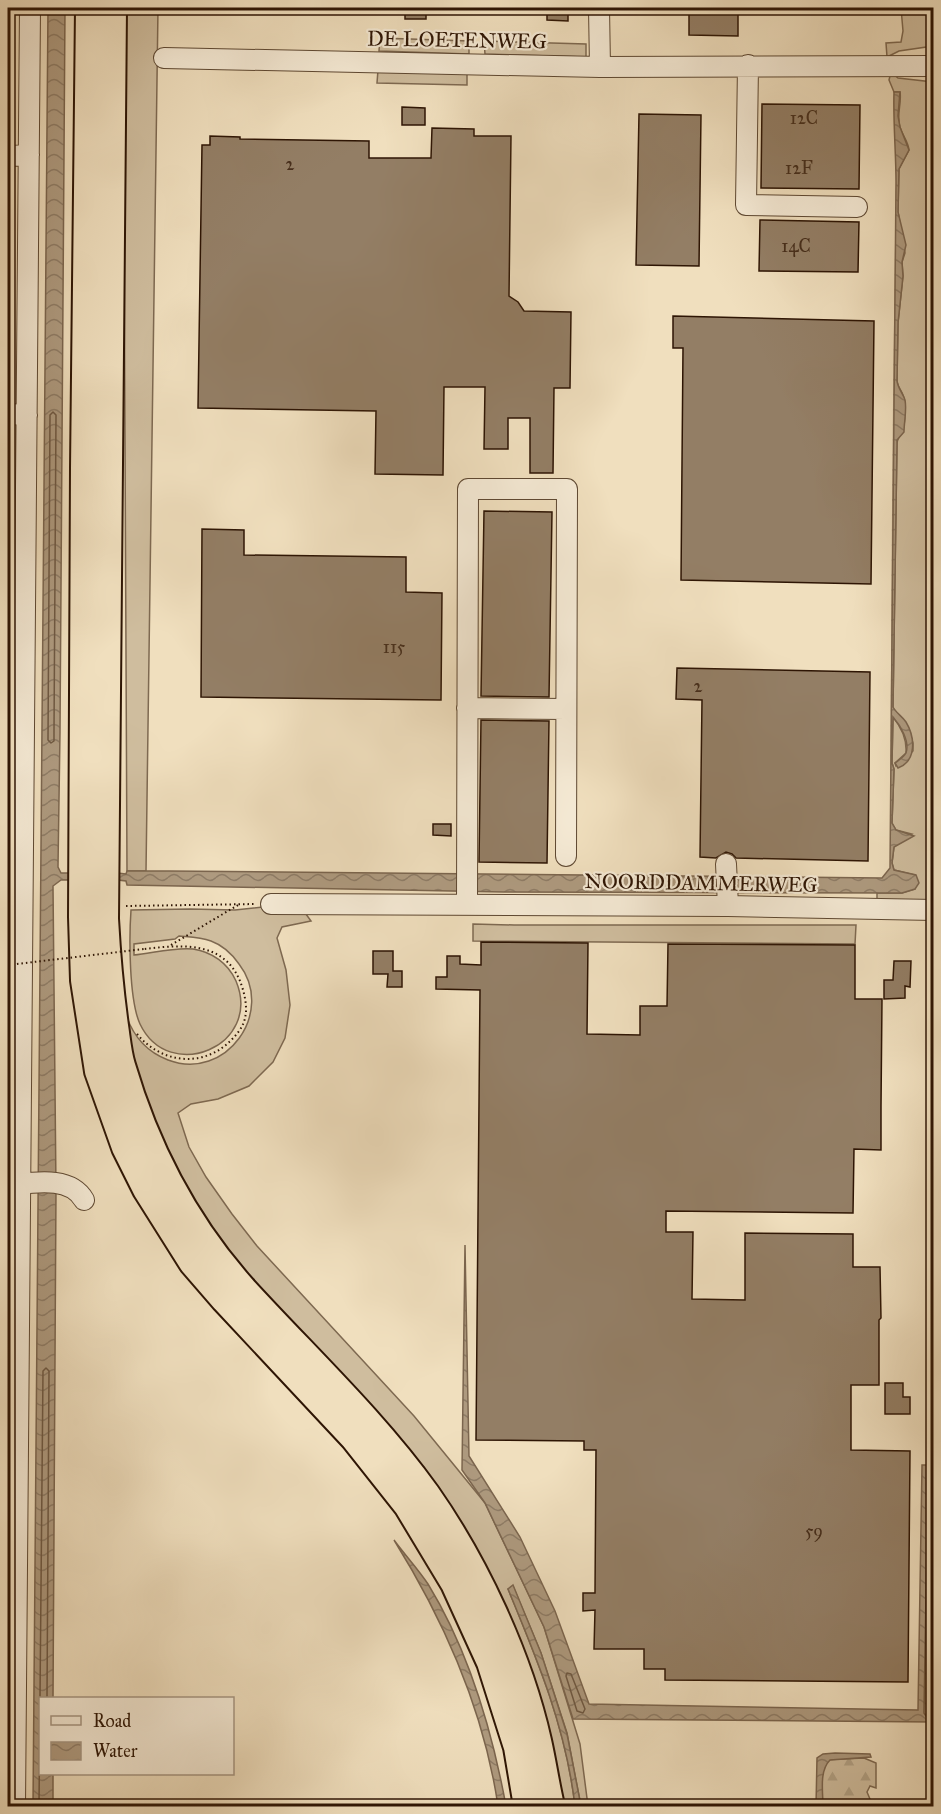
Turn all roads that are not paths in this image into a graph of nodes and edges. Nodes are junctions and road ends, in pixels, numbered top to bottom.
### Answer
1 (30, 8) edge
2 (90, 8) edge
3 (112, 8) edge
4 (599, 8) edge
5 (164, 58) dead end
6 (748, 65) junction
7 (933, 66) edge
8 (600, 67) junction
9 (29, 155) junction
10 (8, 156) edge
11 (857, 207) dead end
12 (17, 414) edge
13 (467, 708) junction
14 (566, 709) junction
15 (566, 856) dead end
16 (726, 866) dead end
17 (15, 902) edge
18 (467, 902) junction
19 (727, 903) junction
20 (271, 904) dead end
21 (933, 910) edge
22 (30, 1184) edge
23 (84, 1200) dead end
24 (11, 1732) edge
25 (15, 1806) edge
26 (528, 1806) edge
27 (550, 1806) edge

1 - 9 street
2 - 26 highway
3 - 27 highway
4 - 8 street
5 - 8 street, DE LOETENWEG
6 - 7 street, DE LOETENWEG
6 - 8 street, DE LOETENWEG
6 - 11 street
9 - 10 street
9 - 12 street
12 - 17 street
13 - 14 street
13 - 14 street, NOORDDAMMERWEG
13 - 18 street, NOORDDAMMERWEG
14 - 15 street, NOORDDAMMERWEG
16 - 19 street
17 - 22 street
18 - 19 street, NOORDDAMMERWEG
18 - 20 street, NOORDDAMMERWEG
19 - 21 street, NOORDDAMMERWEG
22 - 23 street
22 - 24 street
24 - 25 street

